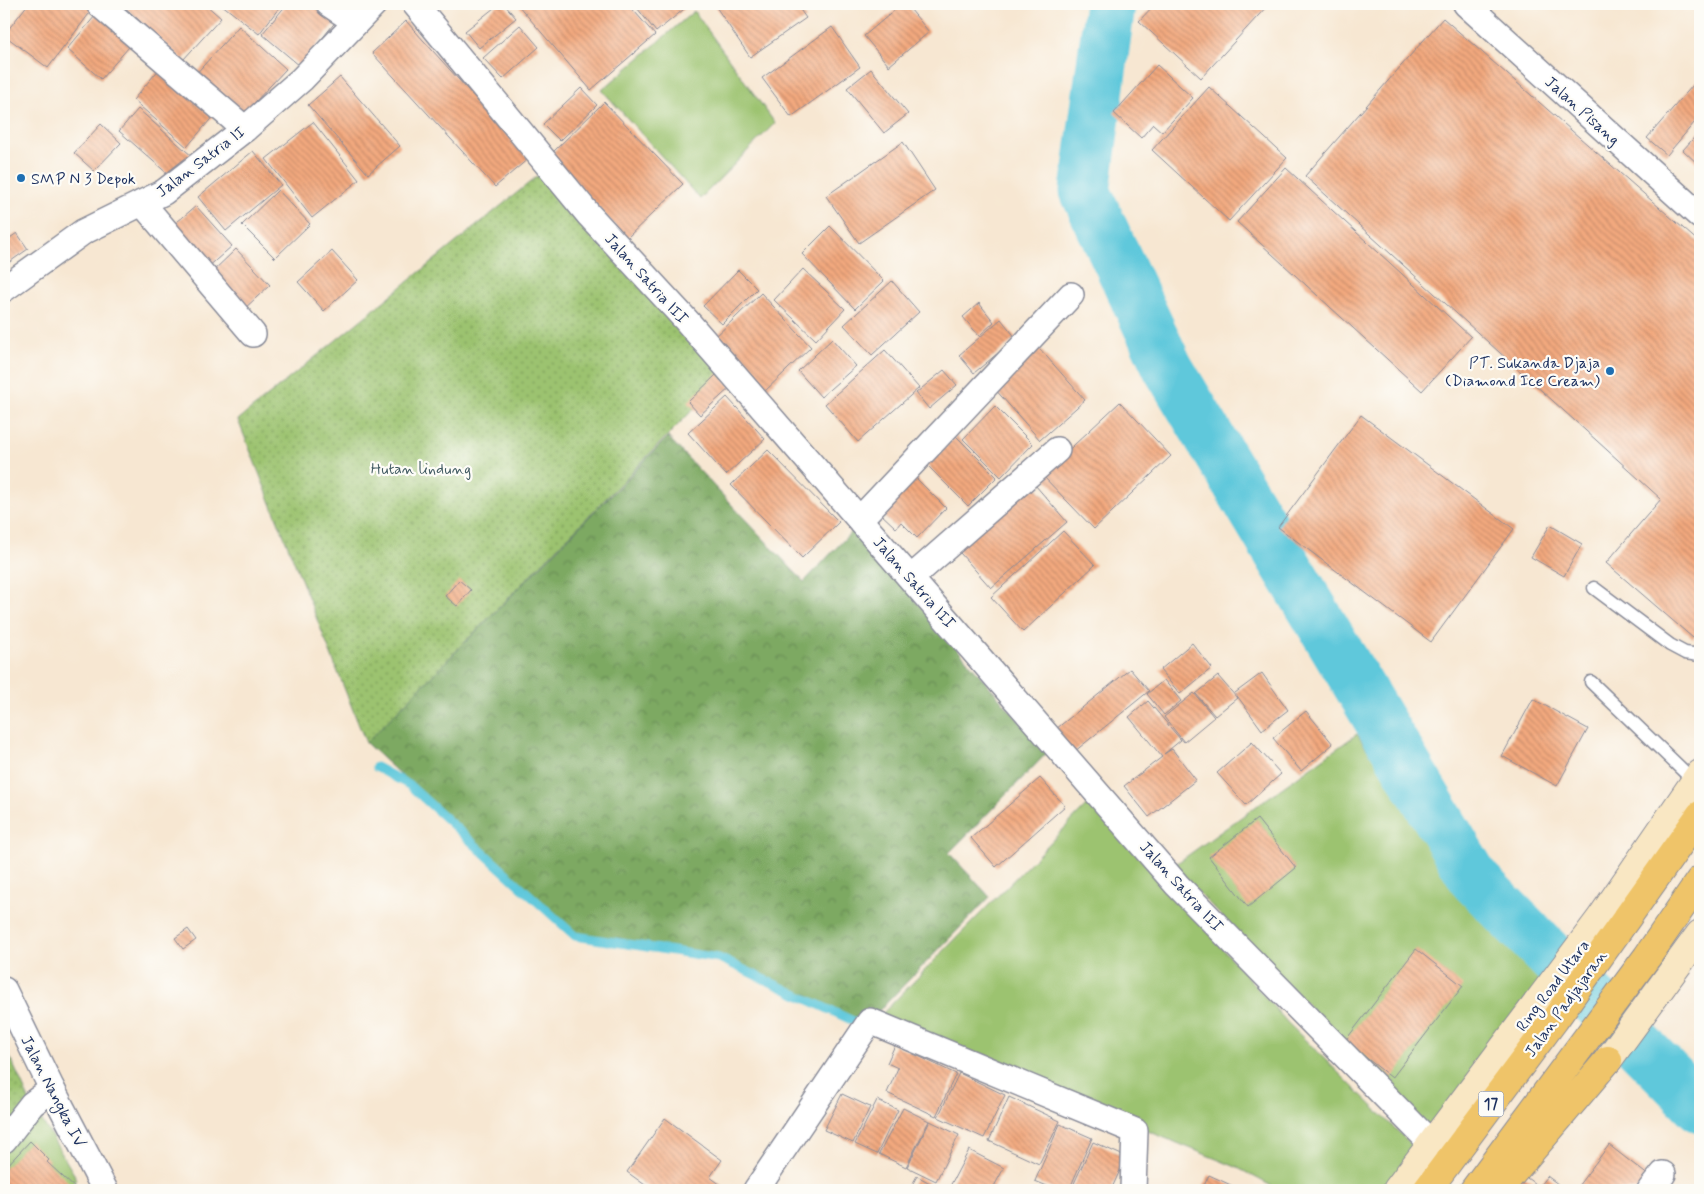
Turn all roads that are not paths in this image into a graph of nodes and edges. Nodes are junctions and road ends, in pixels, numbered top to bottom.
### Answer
1 (101, 4) edge
2 (329, 4) edge
3 (374, 4) edge
4 (415, 4) edge
5 (1466, 4) edge
6 (356, 22) junction
7 (245, 129) junction
8 (142, 203) junction
9 (1700, 216) edge
10 (4, 289) edge
11 (1071, 295) dead end
12 (254, 334) dead end
13 (1057, 450) dead end
14 (860, 519) junction
15 (911, 578) junction
16 (1594, 588) dead end
17 (1700, 655) edge
18 (1591, 682) dead end
19 (1698, 778) edge
20 (1700, 815) edge
21 (1700, 880) edge
22 (1609, 925) junction
23 (1700, 934) edge
24 (4, 990) edge
25 (1545, 1013) junction
26 (1608, 1060) joint
27 (52, 1089) junction
28 (4, 1140) edge
29 (1432, 1144) junction
30 (105, 1190) edge
31 (756, 1190) edge
32 (1134, 1190) edge
33 (1397, 1190) edge
34 (1427, 1190) edge
35 (1474, 1190) edge
36 (1498, 1190) edge

1 - 7 street
2 - 6 street
3 - 6 street, Jalan Satria II
4 - 14 street, Jalan Satria III
5 - 9 street, Jalan Pisang
6 - 7 street, Jalan Satria II
7 - 8 street, Jalan Satria II
8 - 10 street, Jalan Satria II
8 - 12 street
11 - 14 street
13 - 15 street
14 - 15 street, Jalan Satria III
15 - 29 street, Jalan Satria III
16 - 17 lane
18 - 19 lane
19 - 22 street
20 - 22 highway, Jalan Padjajaran / 17
21 - 35 highway, 17
22 - 25 highway, Jalan Padjajaran / 17
23 - 26 street
24 - 27 street, Jalan Nangka IV
25 - 29 street, Ring Road Utara
25 - 34 highway, Jalan Padjajaran / 17
26 - 36 highway
27 - 28 street
27 - 30 street, Jalan Nangka IV
29 - 33 street, Ring Road Utara
31 - 32 street

